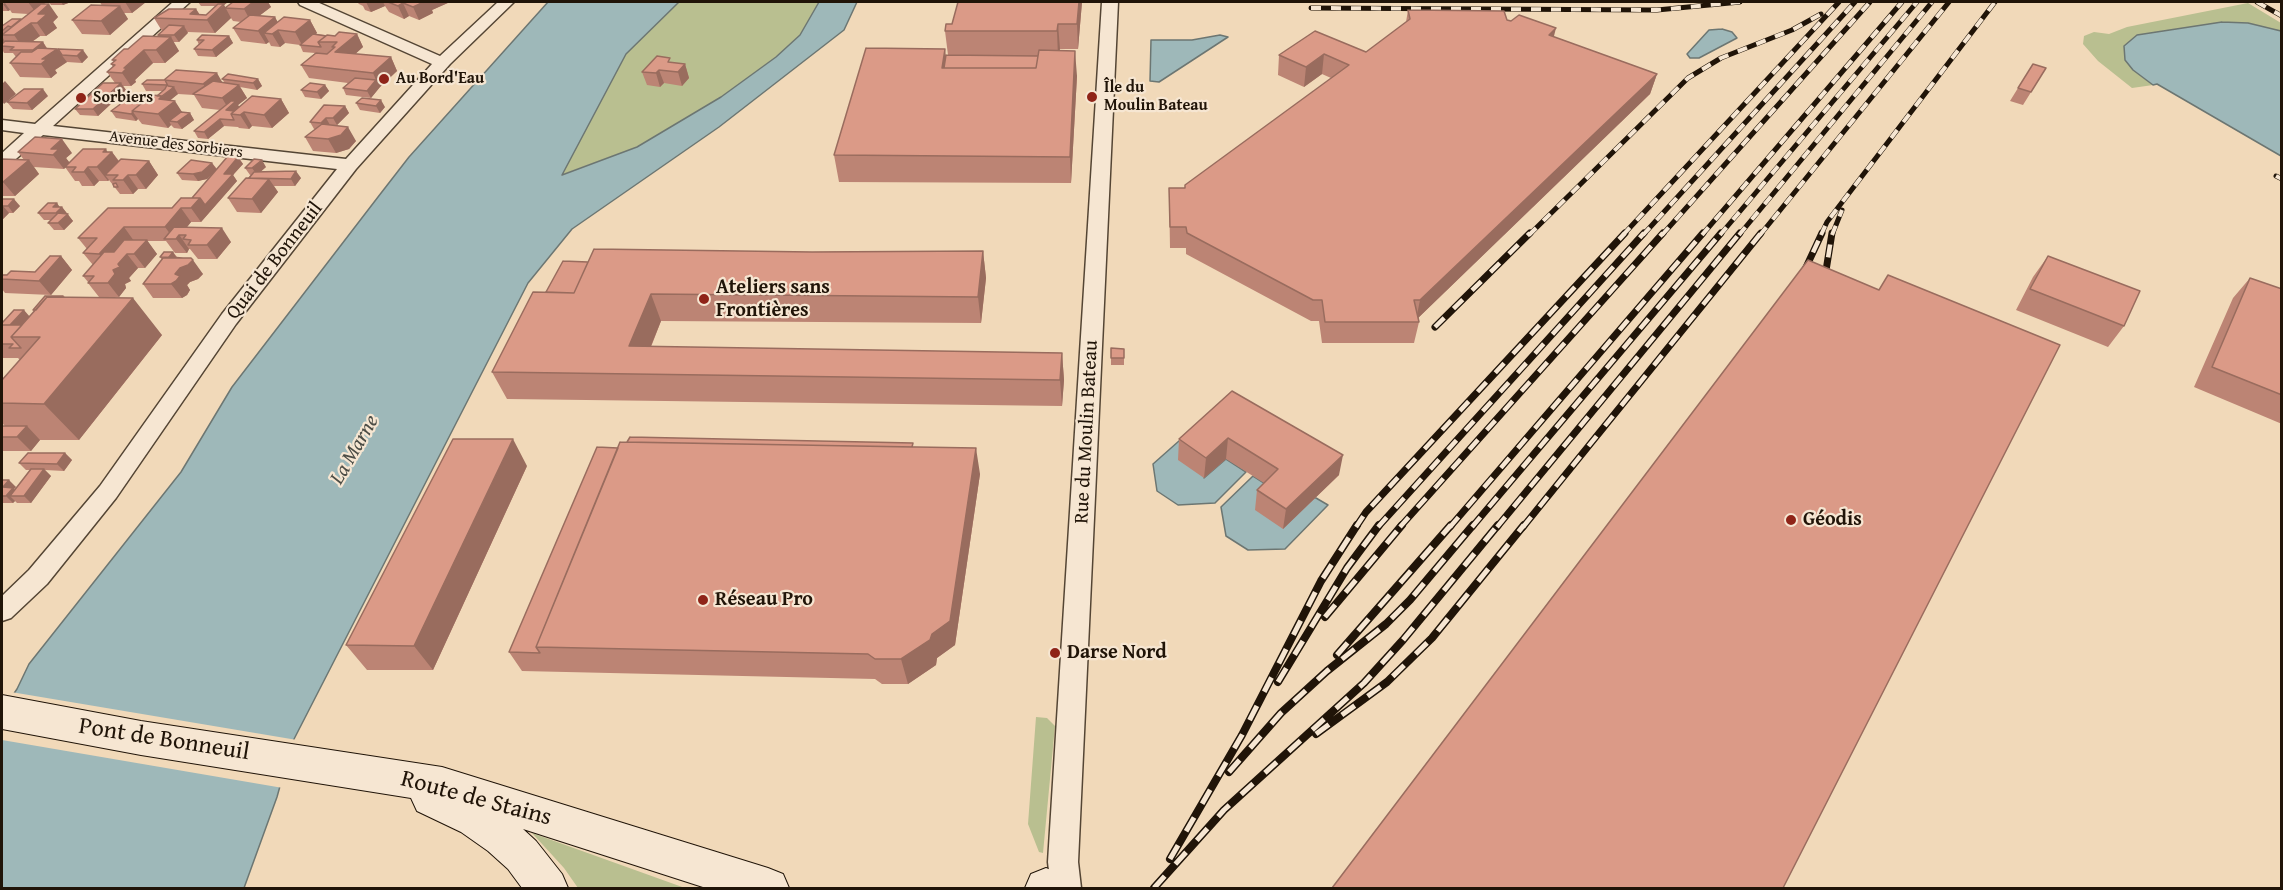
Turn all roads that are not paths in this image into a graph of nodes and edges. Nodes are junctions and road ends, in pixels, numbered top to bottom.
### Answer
1 (182, 2) edge
2 (305, 2) edge
3 (506, 2) edge
4 (1110, 2) edge
5 (444, 61) junction
6 (2, 125) edge
7 (39, 129) junction
8 (2, 162) edge
9 (350, 165) junction
10 (69, 540) junction
11 (2, 590) edge
12 (2, 611) edge
13 (2, 712) edge
14 (326, 767) junction
15 (1054, 883) edge
16 (547, 888) edge
17 (768, 888) edge

1 - 7 street
2 - 5 street
3 - 5 street, Quai de Bonneuil
4 - 15 street, Rue du Moulin Bateau
5 - 9 street, Quai de Bonneuil
6 - 7 street, Avenue des Sorbiers
7 - 8 street
7 - 9 street, Avenue des Sorbiers
9 - 10 street, Quai de Bonneuil
10 - 11 street, Quai de Bonneuil
10 - 12 street, Quai de Bonneuil
13 - 14 main road, Pont de Bonneuil
14 - 16 main road, Route de Stains
14 - 17 main road, Route de Stains

